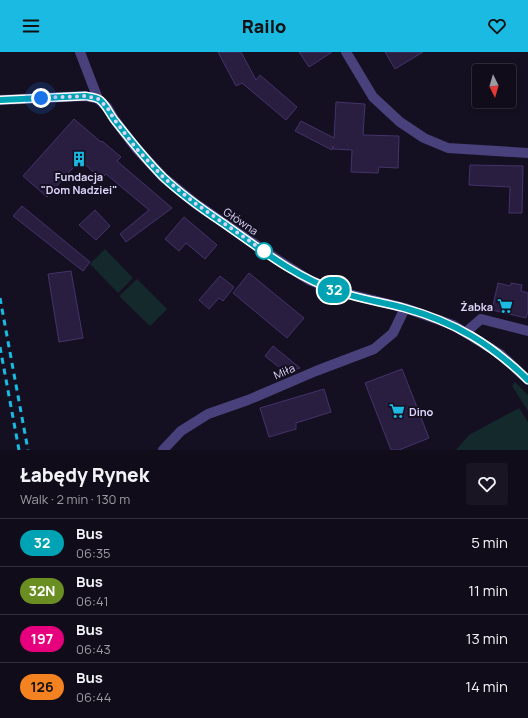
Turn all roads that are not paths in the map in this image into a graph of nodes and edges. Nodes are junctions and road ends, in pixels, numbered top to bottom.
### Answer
1 (80, 52) edge
2 (346, 52) edge
3 (98, 99) junction
4 (0, 100) edge
5 (528, 153) edge
6 (405, 308) junction
7 (528, 331) edge
8 (466, 332) junction
9 (528, 380) edge
10 (164, 450) edge

1 - 3 street, Główna
2 - 5 street
3 - 4 street
3 - 6 street, Główna
6 - 8 street, Główna
6 - 10 street, Miła
7 - 8 street
8 - 9 street, Główna

